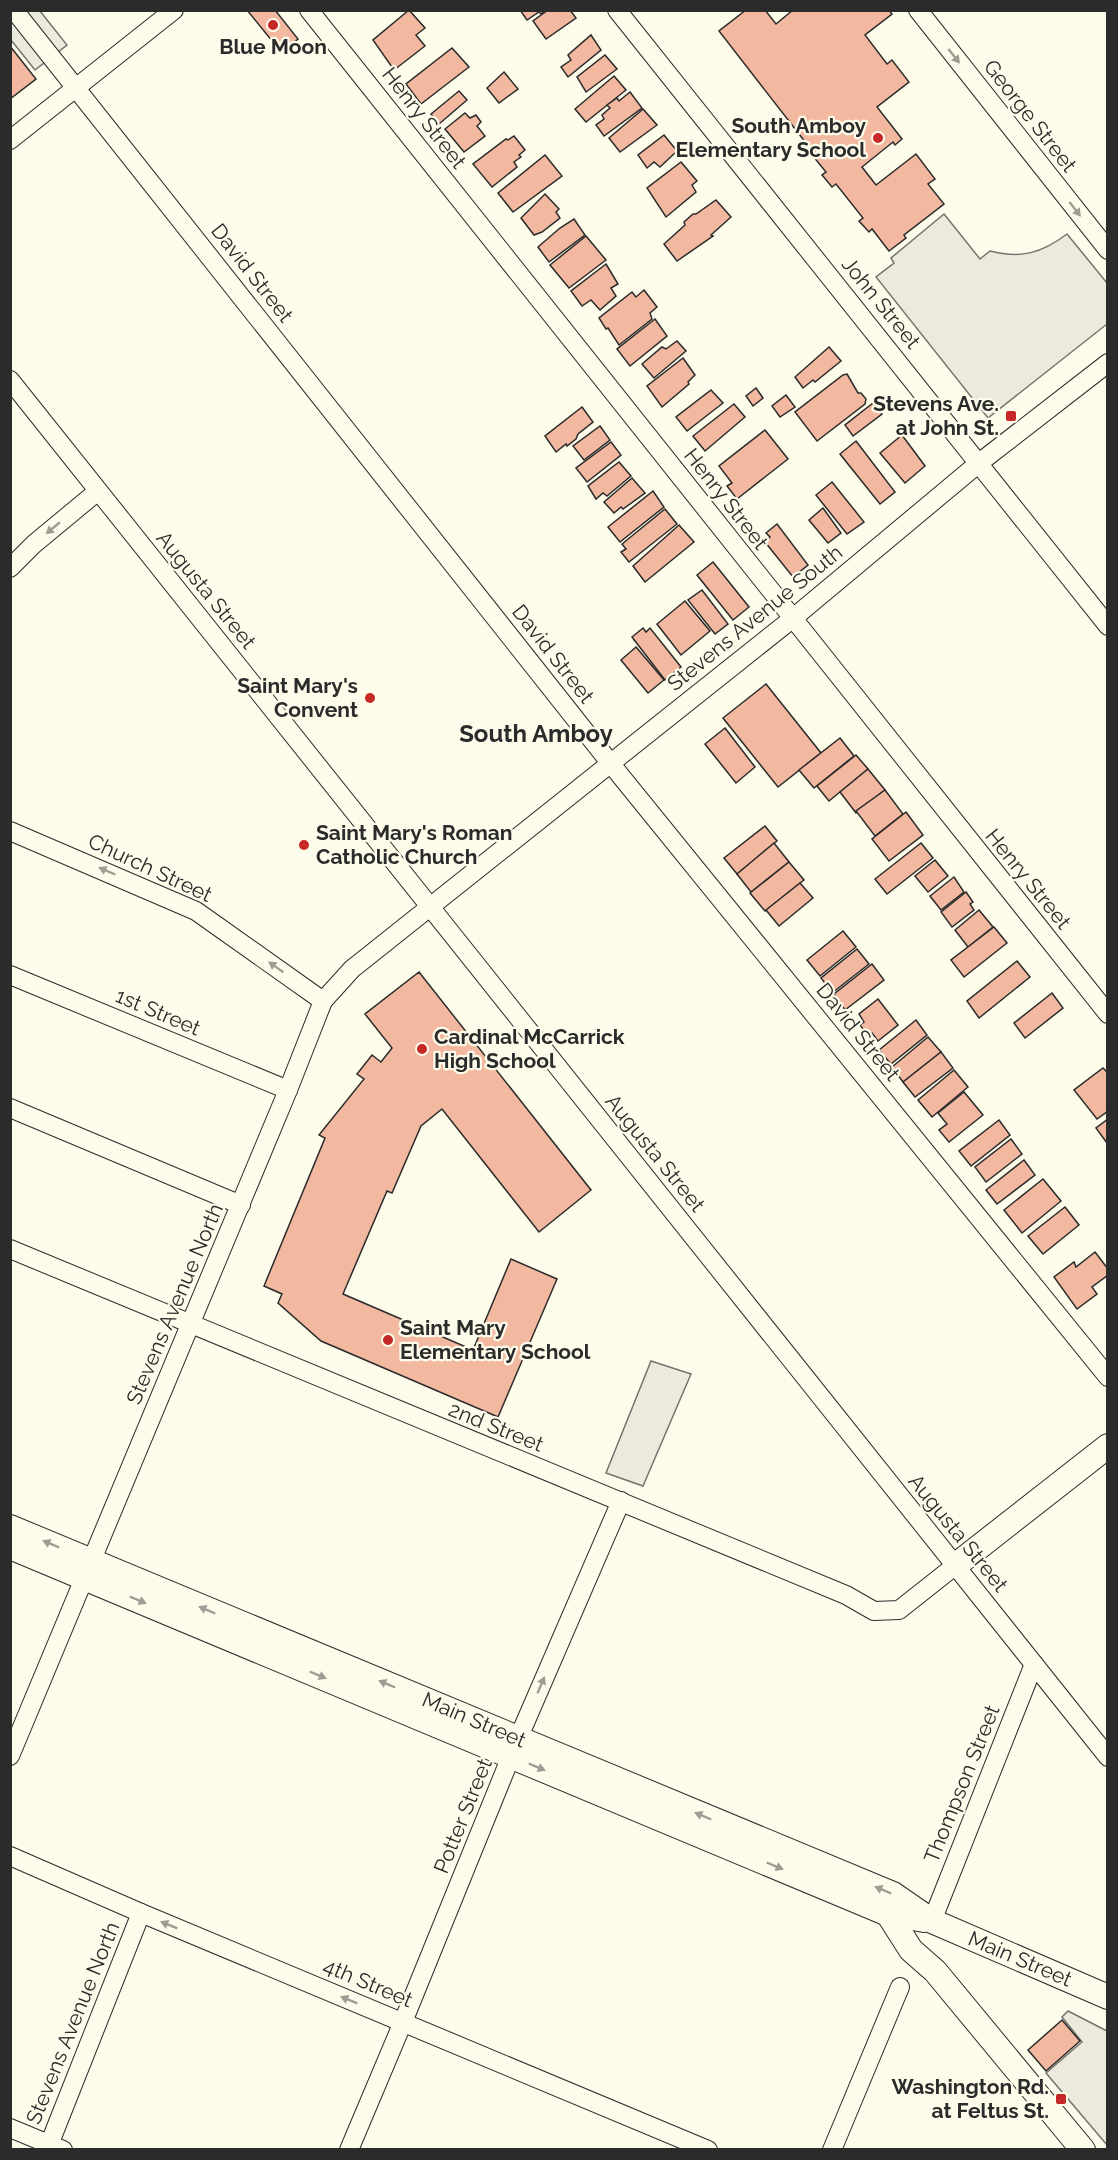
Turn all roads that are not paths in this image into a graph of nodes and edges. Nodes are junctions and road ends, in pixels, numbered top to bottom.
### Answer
1 (14, 10) edge
2 (174, 10) edge
3 (309, 10) edge
4 (617, 10) edge
5 (918, 10) edge
6 (75, 89) junction
7 (10, 140) edge
8 (1107, 250) edge
9 (1107, 363) edge
10 (10, 380) edge
11 (979, 463) junction
12 (98, 491) junction
13 (10, 568) edge
14 (792, 619) junction
15 (1107, 626) edge
16 (611, 764) junction
17 (10, 831) edge
18 (430, 907) junction
19 (10, 975) edge
20 (323, 1001) junction
21 (1107, 1014) edge
22 (288, 1090) junction
23 (10, 1108) edge
24 (241, 1204) junction
25 (10, 1249) edge
26 (190, 1324) junction
27 (1107, 1377) edge
28 (1107, 1446) edge
29 (621, 1501) junction
30 (10, 1527) edge
31 (10, 1547) edge
32 (956, 1565) junction
33 (88, 1570) junction
34 (1034, 1664) junction
35 (515, 1747) junction
36 (10, 1756) edge
37 (1107, 1757) edge
38 (10, 1856) edge
39 (141, 1913) junction
40 (888, 1914) junction
41 (932, 1922) junction
42 (935, 1971) junction
43 (900, 1987) dead end
44 (1107, 1997) edge
45 (404, 2022) junction
46 (10, 2128) edge
47 (53, 2148) edge
48 (349, 2150) edge
49 (708, 2150) edge
50 (832, 2150) edge
51 (1083, 2150) edge

1 - 6 street, David Street
2 - 6 street
3 - 14 street, Henry Street
4 - 11 street, John Street
5 -> 8 street, George Street
6 - 7 street
6 - 16 street, David Street
9 - 11 street, Stevens Avenue South
10 - 12 street, Augusta Street
11 - 14 street, Stevens Avenue South
11 - 15 street, John Street
12 -> 13 street
12 - 18 street, Augusta Street
14 - 16 street, Stevens Avenue South
14 - 21 street, Henry Street
16 - 18 street, Stevens Avenue South
16 - 27 street, David Street
20 -> 17 street, Church Street
18 - 20 street, Stevens Avenue North
18 - 32 street, Augusta Street
19 - 22 street, 1st Street
20 - 22 street, Stevens Avenue North
22 - 24 street, Stevens Avenue North
23 - 24 street
24 - 26 street, Stevens Avenue North
25 - 26 street, 2nd Street
26 - 29 street, 2nd Street
26 - 33 street, Stevens Avenue North
28 - 32 main road
29 - 32 street, 2nd Street
35 -> 29 street, Potter Street
33 -> 30 main road, Main Street
31 - 33 main road, Main Street
32 - 34 street, Augusta Street
33 - 35 main road, Main Street
33 - 36 street, Stevens Avenue North
34 - 37 street, Augusta Street
34 - 41 street, Thompson Street
35 -> 40 main road, Main Street
41 -> 35 main road, Main Street
35 - 45 street, Potter Street
38 - 39 street, 4th Street
45 -> 39 street, 4th Street
39 - 47 street, Stevens Avenue North
40 - 41 main road, Main Street
40 - 42 main road
41 - 42 main road
41 - 44 main road, Main Street
42 - 51 main road
43 - 50 street
45 - 48 street, Potter Street
45 - 49 street, 4th Street
46 - 47 street

